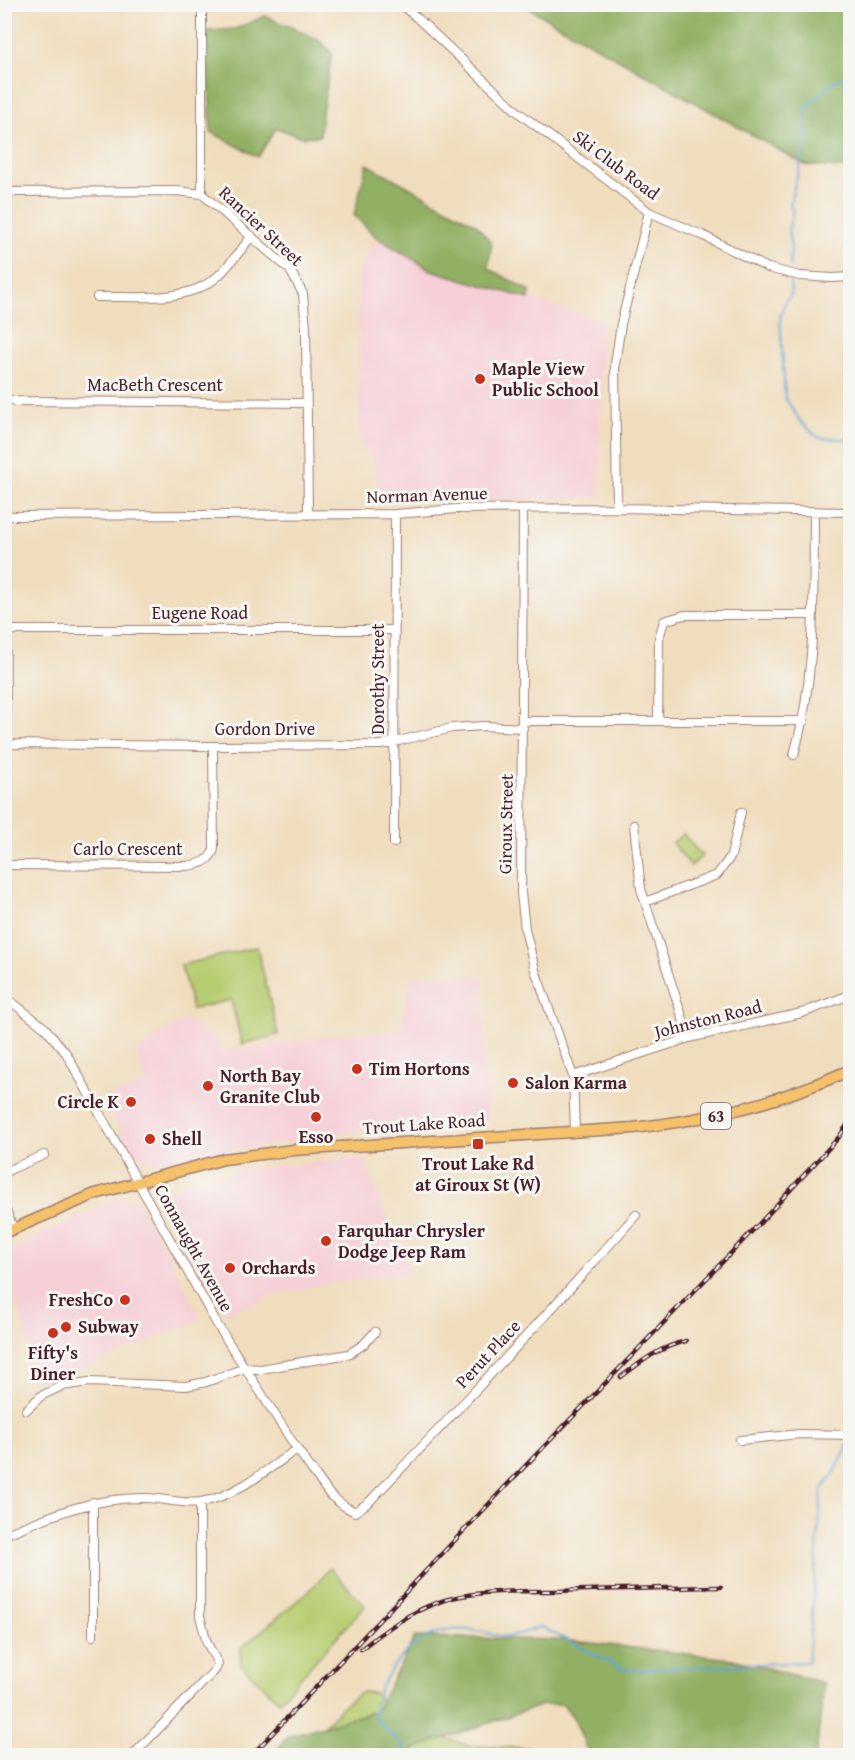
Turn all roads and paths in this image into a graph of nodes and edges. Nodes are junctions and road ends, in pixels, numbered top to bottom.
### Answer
1 (202, 4) edge
2 (400, 4) edge
3 (4, 192) edge
4 (202, 194) junction
5 (649, 212) junction
6 (252, 236) junction
7 (850, 277) edge
8 (97, 297) dead end
9 (4, 398) edge
10 (306, 403) junction
11 (617, 508) junction
12 (523, 509) junction
13 (814, 512) junction
14 (850, 512) edge
15 (395, 514) junction
16 (308, 515) junction
17 (5, 516) edge
18 (813, 615) junction
19 (6, 630) junction
20 (394, 630) junction
21 (658, 720) junction
22 (804, 721) junction
23 (523, 725) junction
24 (395, 742) junction
25 (5, 744) edge
26 (213, 746) junction
27 (794, 755) dead end
28 (741, 812) dead end
29 (634, 825) dead end
30 (394, 843) dead end
31 (4, 865) edge
32 (645, 902) junction
33 (850, 995) edge
34 (4, 996) edge
35 (689, 1038) junction
36 (850, 1070) edge
37 (573, 1076) junction
38 (575, 1131) junction
39 (44, 1155) dead end
40 (4, 1174) edge
41 (139, 1182) junction
42 (4, 1205) edge
43 (636, 1215) dead end
44 (9, 1231) edge
45 (375, 1332) dead end
46 (245, 1368) junction
47 (26, 1410) dead end
48 (850, 1436) edge
49 (740, 1440) dead end
50 (297, 1449) junction
51 (93, 1502) junction
52 (200, 1503) junction
53 (359, 1511) joint
54 (4, 1535) edge
55 (93, 1636) dead end
56 (132, 1755) edge

1 - 4 street
2 - 5 street, Ski Club Road
3 - 4 street, Rancier Street
4 - 6 street, Rancier Street
5 - 7 street, Ski Club Road
5 - 11 street
6 - 8 street
6 - 10 street, Rancier Street
9 - 10 street, MacBeth Crescent
10 - 16 street, Rancier Street
11 - 12 street, Norman Avenue
11 - 13 street, Norman Avenue
12 - 15 street, Norman Avenue
12 - 23 street, Giroux Street
13 - 14 street, Norman Avenue
13 - 18 street
15 - 16 street, Norman Avenue
15 - 20 street, Dorothy Street
16 - 17 street, Norman Avenue
17 - 19 street
18 - 21 street
18 - 22 street
19 - 20 street, Eugene Road
19 - 25 street
20 - 24 street, Dorothy Street
21 - 22 street, Gordon Drive
21 - 23 street, Gordon Drive
22 - 27 street
23 - 24 street, Gordon Drive
23 - 37 street, Giroux Street
24 - 26 street, Gordon Drive
24 - 30 street, Dorothy Street
25 - 26 street, Gordon Drive
26 - 31 street, Carlo Crescent
28 - 32 street
29 - 32 street
32 - 35 street
33 - 35 street, Johnston Road
34 - 41 street, Connaught Avenue
35 - 37 street, Johnston Road
36 - 38 main road, Trout Lake Road / 63
37 - 38 street, Giroux Street
38 - 41 main road, Trout Lake Road
39 - 40 street
41 - 44 main road, Trout Lake Road
41 - 46 street, Connaught Avenue
42 - 44 street
43 - 53 street, Perut Place
45 - 46 street
46 - 47 street
46 - 50 street, Connaught Avenue
48 - 49 street
50 - 52 street
50 - 53 street, Connaught Avenue
51 - 52 street
51 - 54 street
51 - 55 street
52 - 56 street

